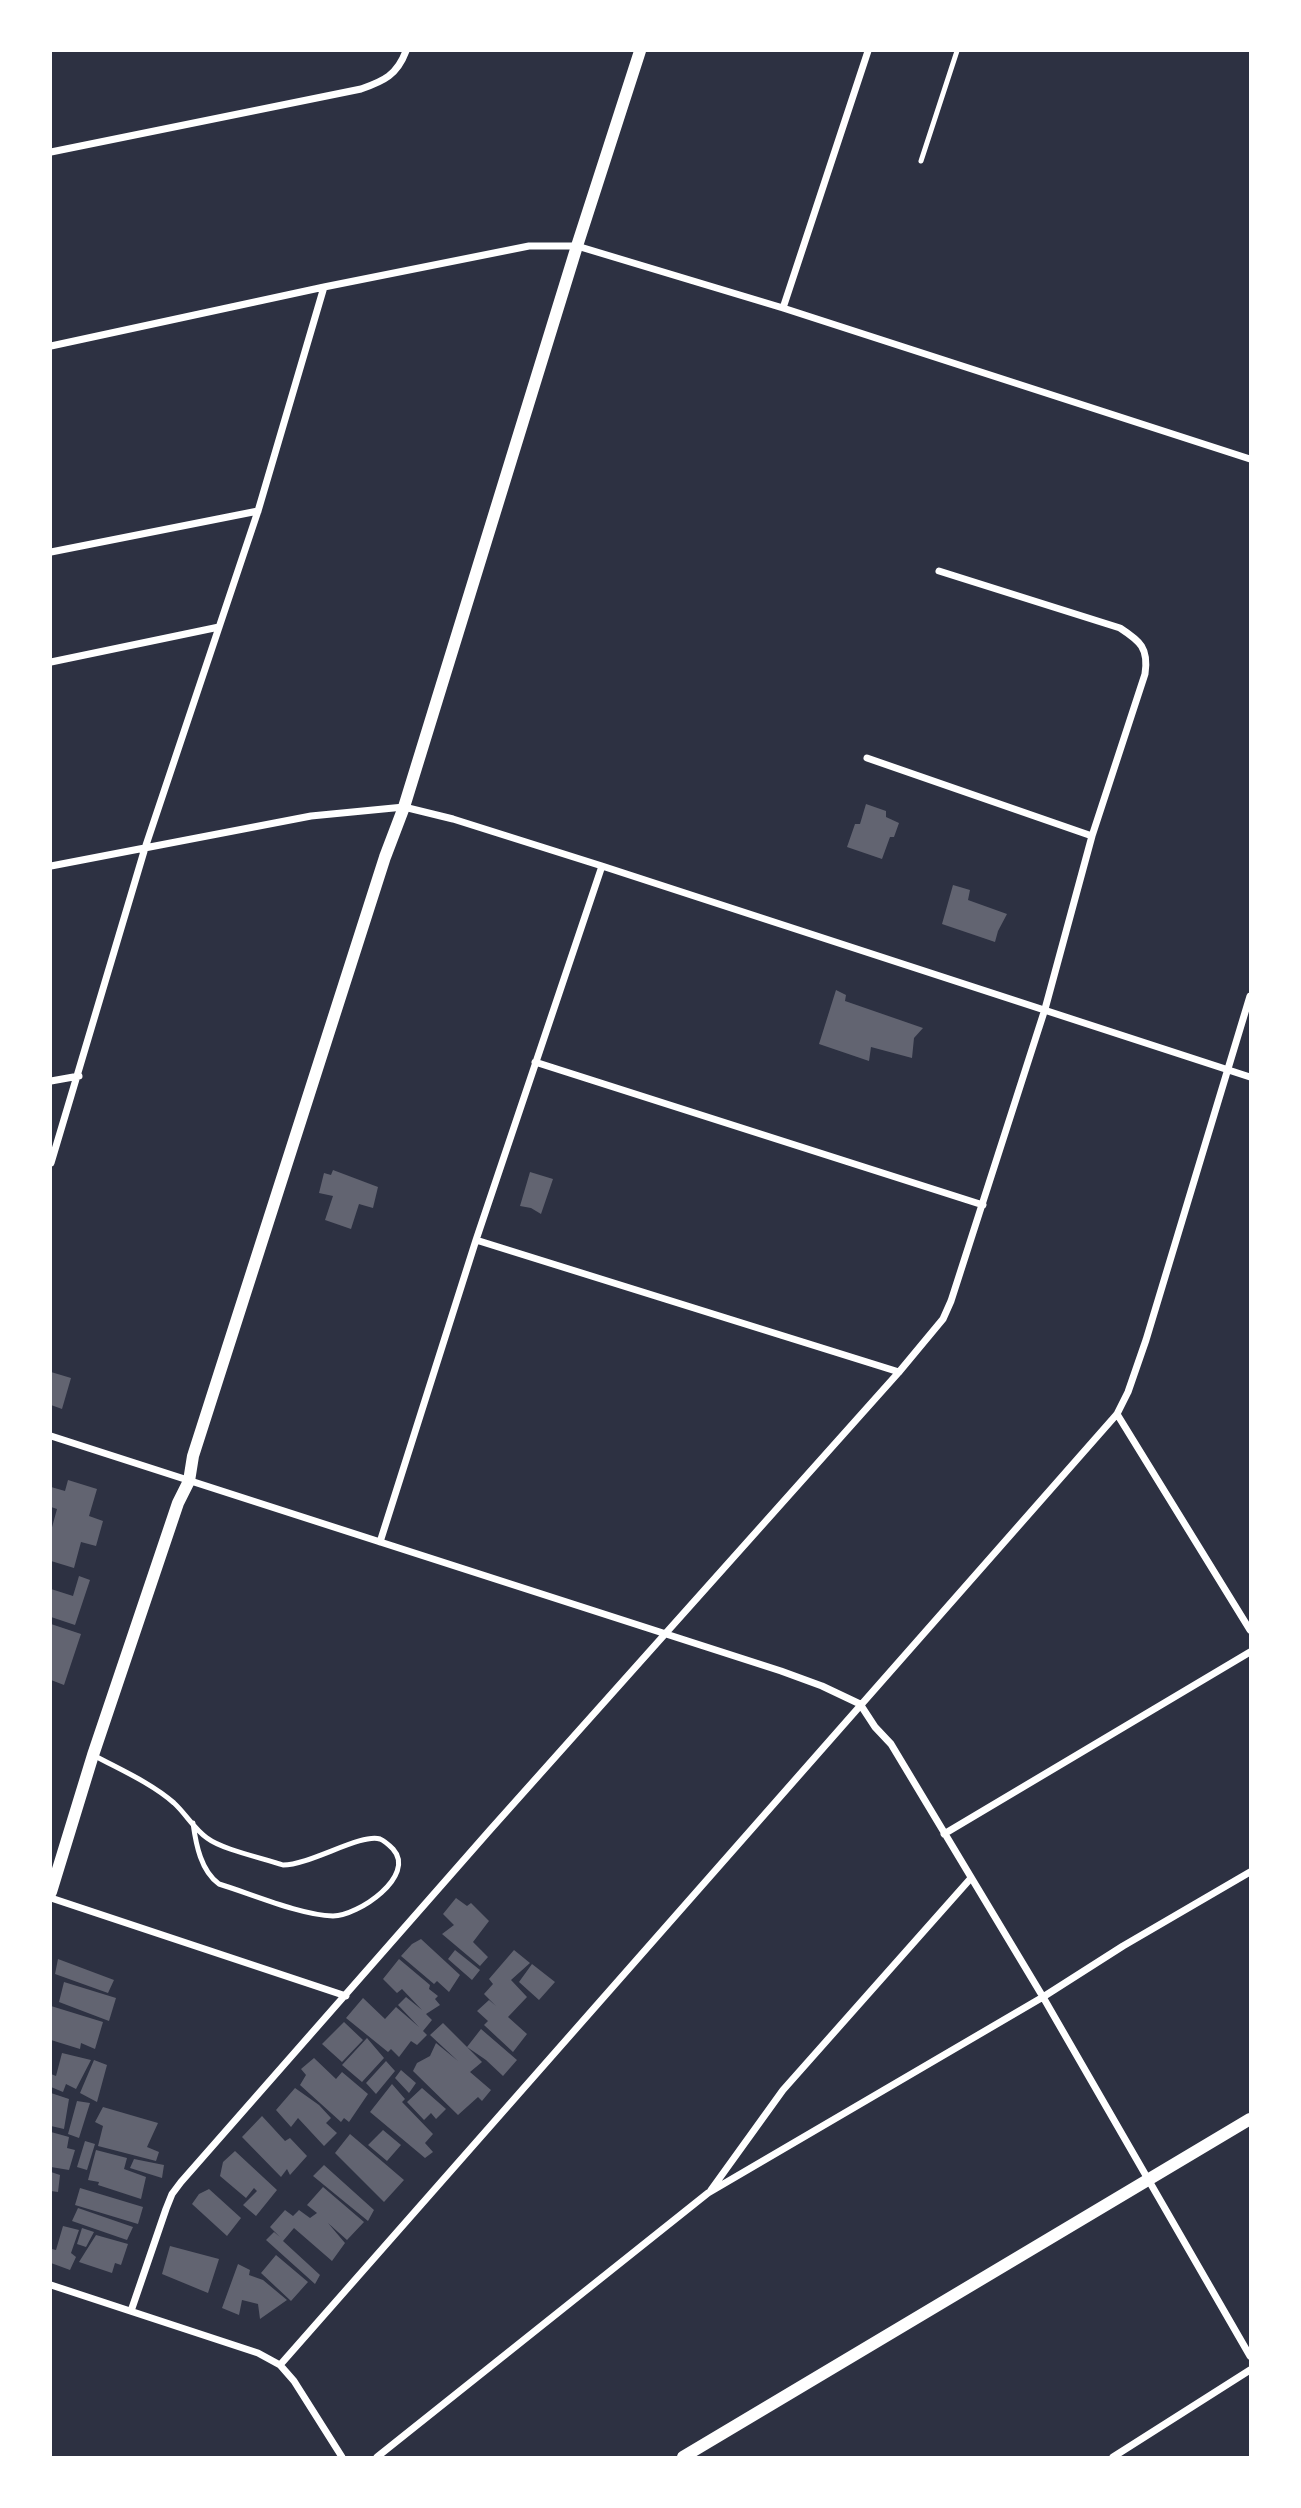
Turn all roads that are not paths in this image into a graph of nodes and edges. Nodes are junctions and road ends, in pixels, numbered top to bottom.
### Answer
1 (406, 51) edge
2 (640, 51) edge
3 (868, 51) edge
4 (957, 51) edge
5 (51, 152) edge
6 (921, 161) dead end
7 (577, 246) junction
8 (324, 287) junction
9 (783, 308) junction
10 (51, 346) edge
11 (1250, 459) edge
12 (258, 511) junction
13 (51, 552) edge
14 (939, 571) dead end
15 (219, 627) junction
16 (51, 662) edge
17 (867, 758) dead end
18 (404, 807) junction
19 (1092, 836) junction
20 (145, 848) junction
21 (51, 866) edge
22 (603, 866) junction
23 (1250, 996) edge
24 (1045, 1009) junction
25 (535, 1062) junction
26 (1227, 1069) junction
27 (79, 1076) junction
28 (1250, 1077) edge
29 (51, 1081) edge
30 (51, 1163) edge
31 (983, 1205) junction
32 (476, 1240) junction
33 (899, 1372) junction
34 (1117, 1414) junction
35 (51, 1436) edge
36 (189, 1481) junction
37 (380, 1542) junction
38 (1250, 1630) edge
39 (665, 1633) junction
40 (1250, 1652) edge
41 (860, 1704) junction
42 (93, 1755) junction
43 (193, 1823) junction
44 (944, 1834) junction
45 (1250, 1872) edge
46 (971, 1878) junction
47 (51, 1892) edge
48 (51, 1898) edge
49 (346, 1996) junction
50 (1044, 1997) junction
51 (1250, 2119) edge
52 (1147, 2179) junction
53 (709, 2193) junction
54 (52, 2286) edge
55 (51, 2295) edge
56 (131, 2311) junction
57 (1250, 2356) edge
58 (280, 2365) junction
59 (1250, 2370) edge
60 (342, 2457) edge
61 (377, 2457) edge
62 (683, 2457) edge
63 (1113, 2457) edge

1 - 5 street
2 - 7 street
3 - 9 street
4 - 6 lane
7 - 8 street
7 - 9 street
7 - 18 street
8 - 10 street
8 - 12 street
9 - 11 street
12 - 13 street
12 - 15 street
14 - 19 street
15 - 16 street
15 - 20 street
17 - 19 street
18 - 20 street
18 - 22 street
18 - 36 street
19 - 24 street
20 - 21 street
20 - 27 street
22 - 24 street
22 - 25 street
23 - 26 street
24 - 26 street
24 - 31 street
25 - 31 street
25 - 32 street
26 - 28 street
26 - 34 street
27 - 29 street
27 - 30 street
31 - 33 street
32 - 33 street
32 - 37 street
33 - 39 street
34 - 38 street
34 - 41 street
35 - 36 street
36 - 37 street
36 - 42 street
37 - 39 street
39 - 41 street
39 - 49 street
40 - 44 street
41 - 44 street
41 - 58 street
42 - 43 lane
42 - 47 street
43 - 43 lane
44 - 46 street
45 - 50 street
46 - 50 street
46 - 53 street
48 - 49 street
49 - 56 street
50 - 52 street
50 - 53 street
51 - 52 street
52 - 57 street
52 - 62 street
53 - 61 street
54 - 55 street
54 - 56 street
56 - 58 street
58 - 60 street
59 - 63 street

